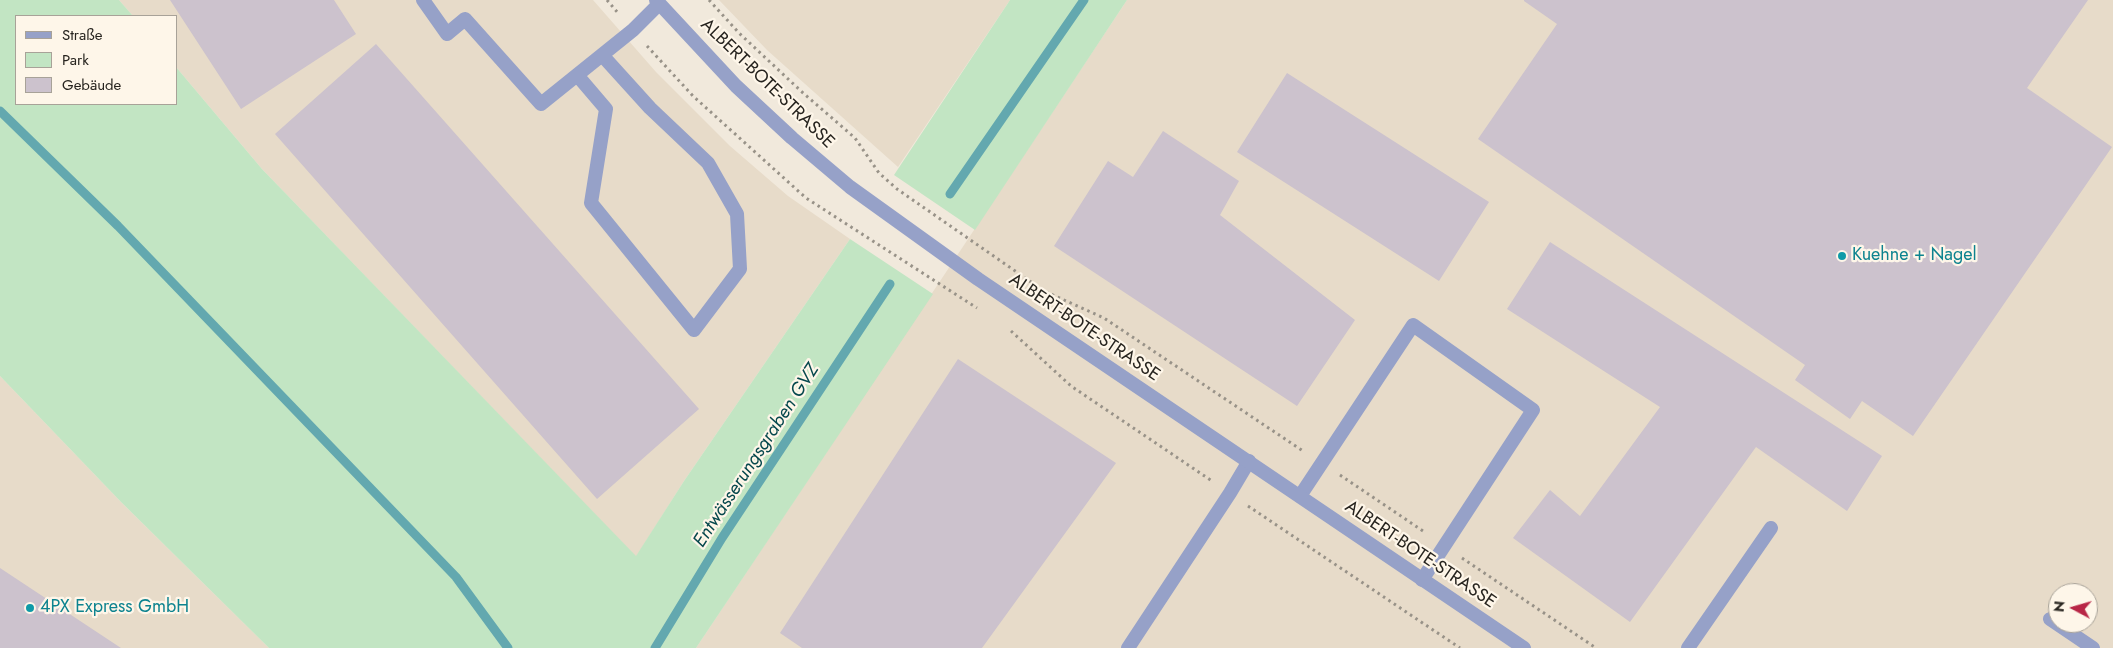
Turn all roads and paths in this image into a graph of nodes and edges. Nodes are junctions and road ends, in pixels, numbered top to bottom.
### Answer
1 (423, 0) edge
2 (607, 0) edge
3 (709, 0) edge
4 (657, 2) edge
5 (633, 30) junction
6 (602, 55) junction
7 (576, 75) junction
8 (978, 309) dead end
9 (1010, 330) dead end
10 (1249, 461) junction
11 (1322, 464) junction
12 (1230, 493) junction
13 (1300, 496) junction
14 (1771, 528) dead end
15 (1444, 546) junction
16 (1422, 580) junction
17 (2071, 633) edge
18 (1128, 648) edge
19 (1460, 648) edge
20 (1524, 648) edge
21 (1596, 648) edge
22 (1688, 648) edge
23 (2093, 648) edge

1 - 7 street
2 - 5 path
3 - 11 path
4 - 5 street
4 - 10 street, ALBERT-BOTE-STRASSE
5 - 6 street
5 - 8 path
6 - 7 street
6 - 7 street
9 - 12 path
10 - 12 street
10 - 13 street, ALBERT-BOTE-STRASSE
11 - 13 street
11 - 15 path
11 - 15 street
12 - 18 street
12 - 19 path
13 - 16 street, ALBERT-BOTE-STRASSE
14 - 22 street
15 - 16 street
15 - 21 path
16 - 20 street, ALBERT-BOTE-STRASSE
17 - 23 street

